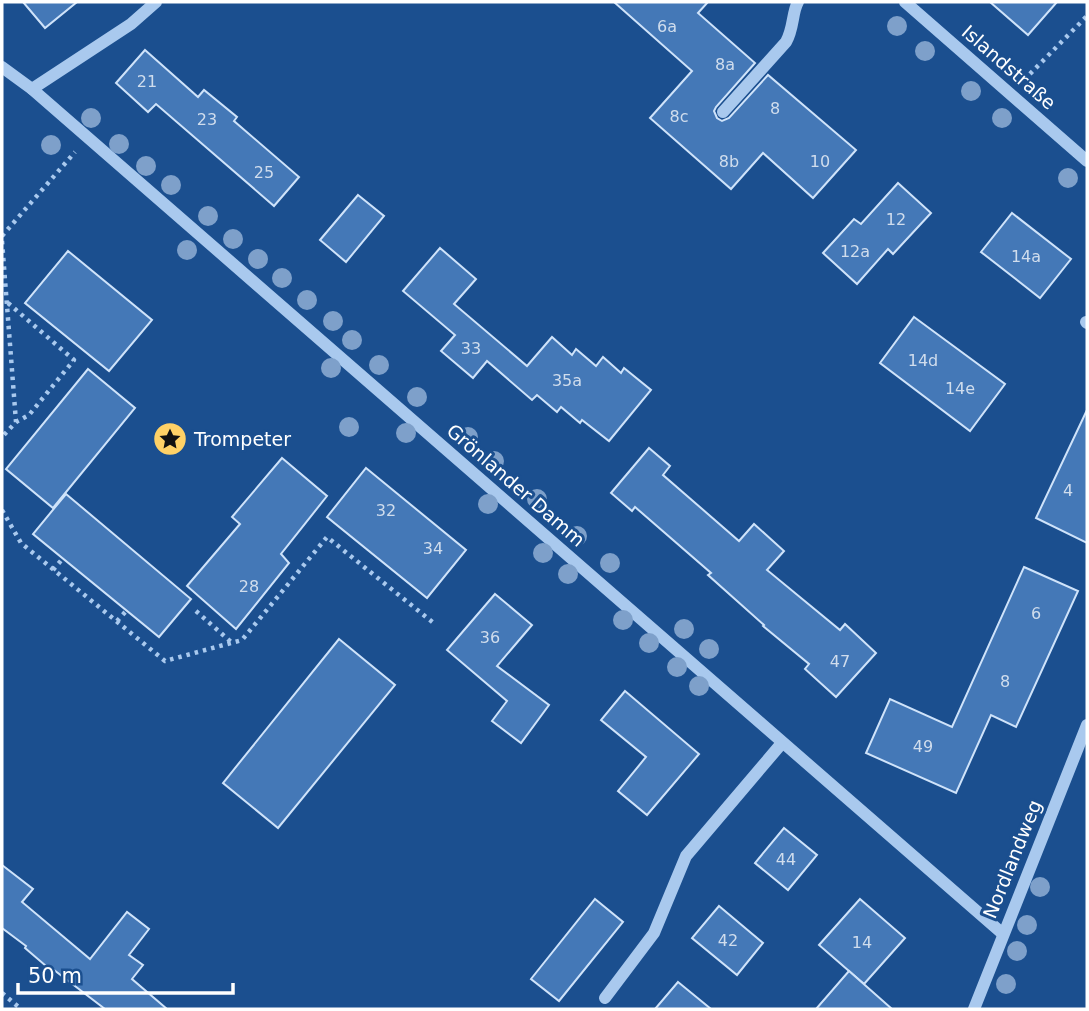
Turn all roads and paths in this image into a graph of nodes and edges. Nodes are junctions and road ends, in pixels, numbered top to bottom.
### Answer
1 (156, 2) edge
2 (798, 2) edge
3 (905, 2) edge
4 (1087, 16) edge
5 (2, 67) edge
6 (32, 89) junction
7 (1011, 94) junction
8 (723, 112) dead end
9 (88, 139) junction
10 (1087, 161) edge
11 (2, 236) edge
12 (2, 241) edge
13 (7, 303) junction
14 (16, 422) junction
15 (2, 437) edge
16 (2, 510) edge
17 (64, 557) dead end
18 (53, 569) junction
19 (127, 610) dead end
20 (195, 611) dead end
21 (117, 621) junction
22 (436, 625) dead end
23 (232, 642) junction
24 (1087, 725) edge
25 (782, 743) junction
26 (1003, 934) junction
27 (2, 993) edge
28 (605, 998) dead end
29 (21, 1009) edge
30 (974, 1009) edge

1 - 6 street
2 - 8 street
3 - 7 street, Islandstraße
4 - 7 path
5 - 6 street, Grönlander Damm
6 - 9 street, Grönlander Damm
7 - 10 street, Islandstraße
9 - 11 path
9 - 25 street, Grönlander Damm
12 - 13 path
13 - 14 path
13 - 14 path
14 - 15 path
16 - 18 path
17 - 18 path
18 - 21 path
19 - 21 path
20 - 23 path
21 - 23 path
22 - 23 path
24 - 26 street, Nordlandweg
25 - 26 street, Grönlander Damm
25 - 28 street
26 - 30 street, Nordlandweg
27 - 29 path

